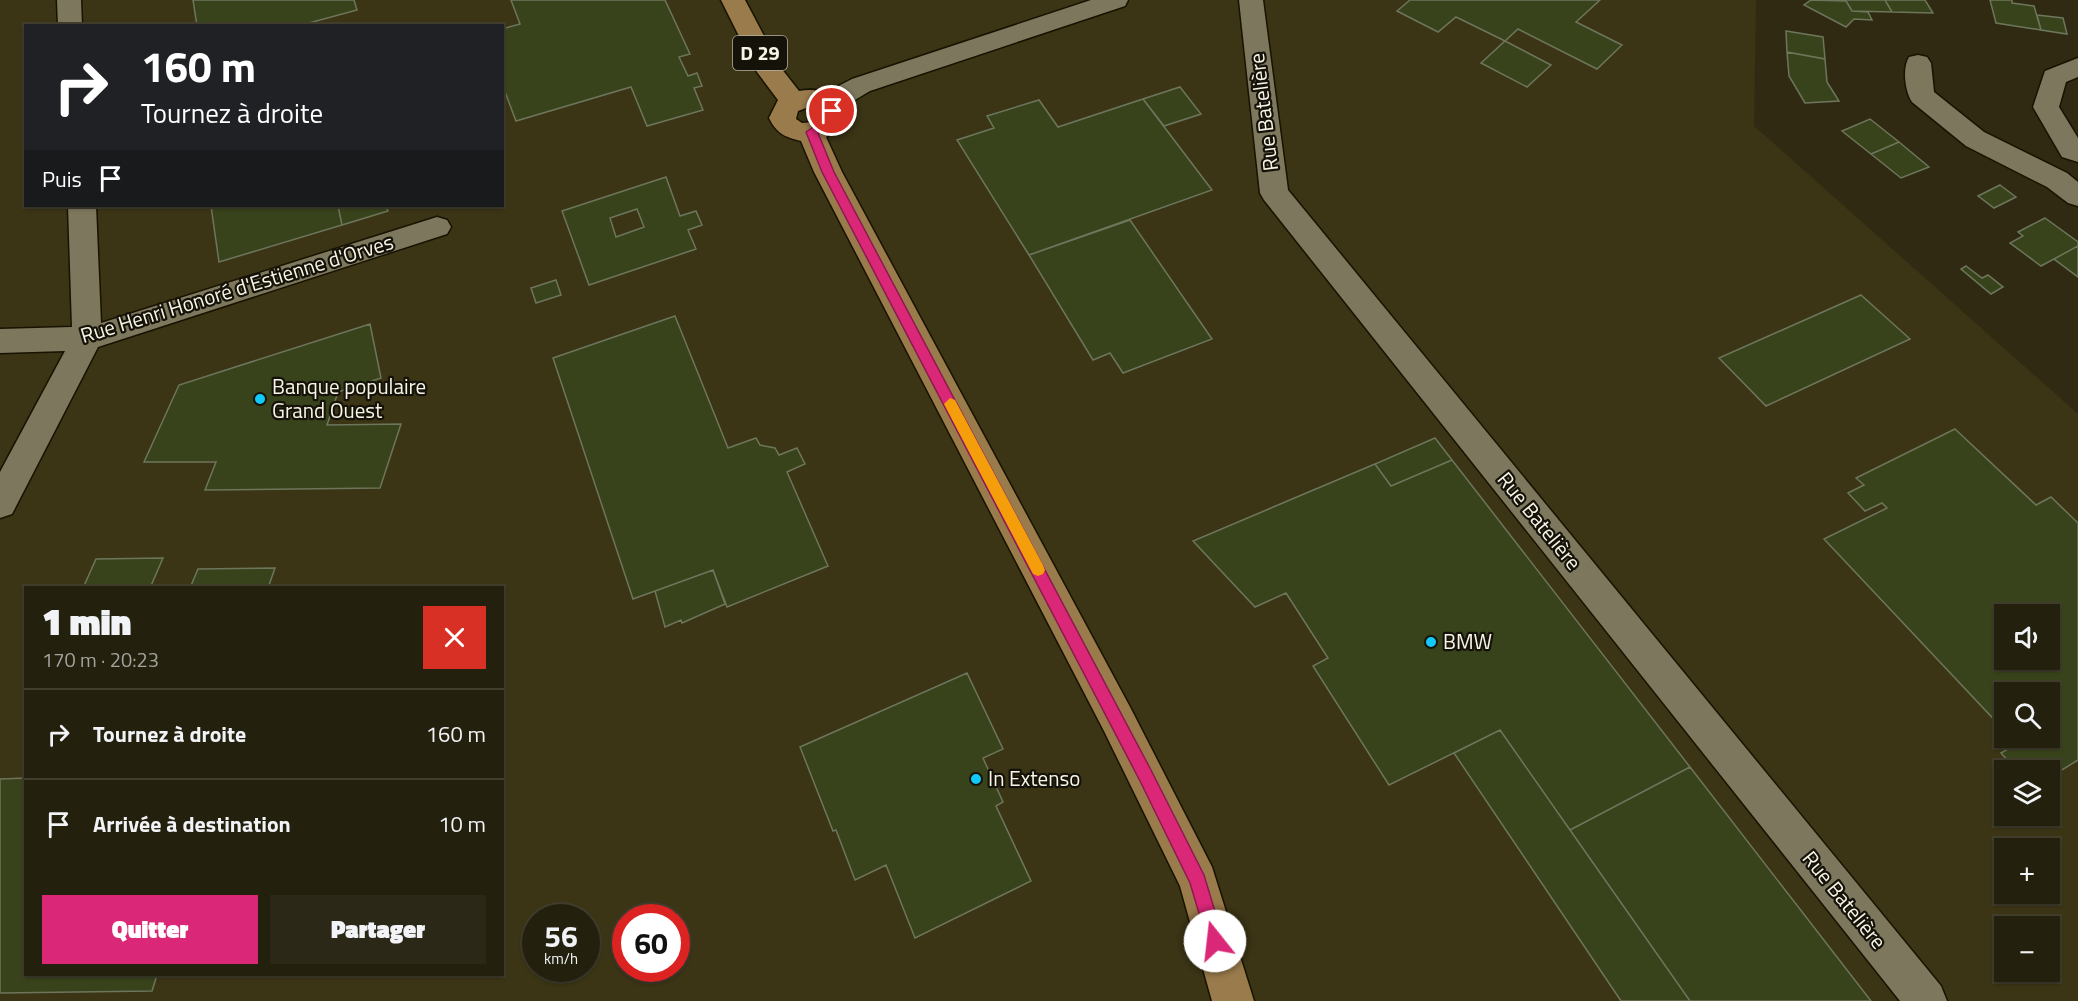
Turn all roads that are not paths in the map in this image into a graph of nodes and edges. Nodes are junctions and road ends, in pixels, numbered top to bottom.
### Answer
1 (69, 0) edge
2 (733, 0) edge
3 (1116, 0) edge
4 (1251, 0) edge
5 (70, 24) edge
6 (1918, 63) dead end
7 (2078, 67) edge
8 (819, 117) junction
9 (2075, 151) edge
10 (2067, 188) edge
11 (82, 207) edge
12 (437, 227) dead end
13 (87, 339) junction
14 (0, 341) edge
15 (0, 504) edge
16 (1233, 1001) edge
17 (1926, 1001) edge

1 - 5 street
2 - 8 main road, D 29
3 - 8 street
4 - 17 street, Rue Batelière
6 - 10 street
7 - 9 street
8 - 16 main road
9 - 10 street
11 - 13 street
12 - 13 street, Rue Henri Honoré d'Estienne d'Orves
13 - 14 street, Rue Henri Honoré d'Estienne d'Orves
13 - 15 street

